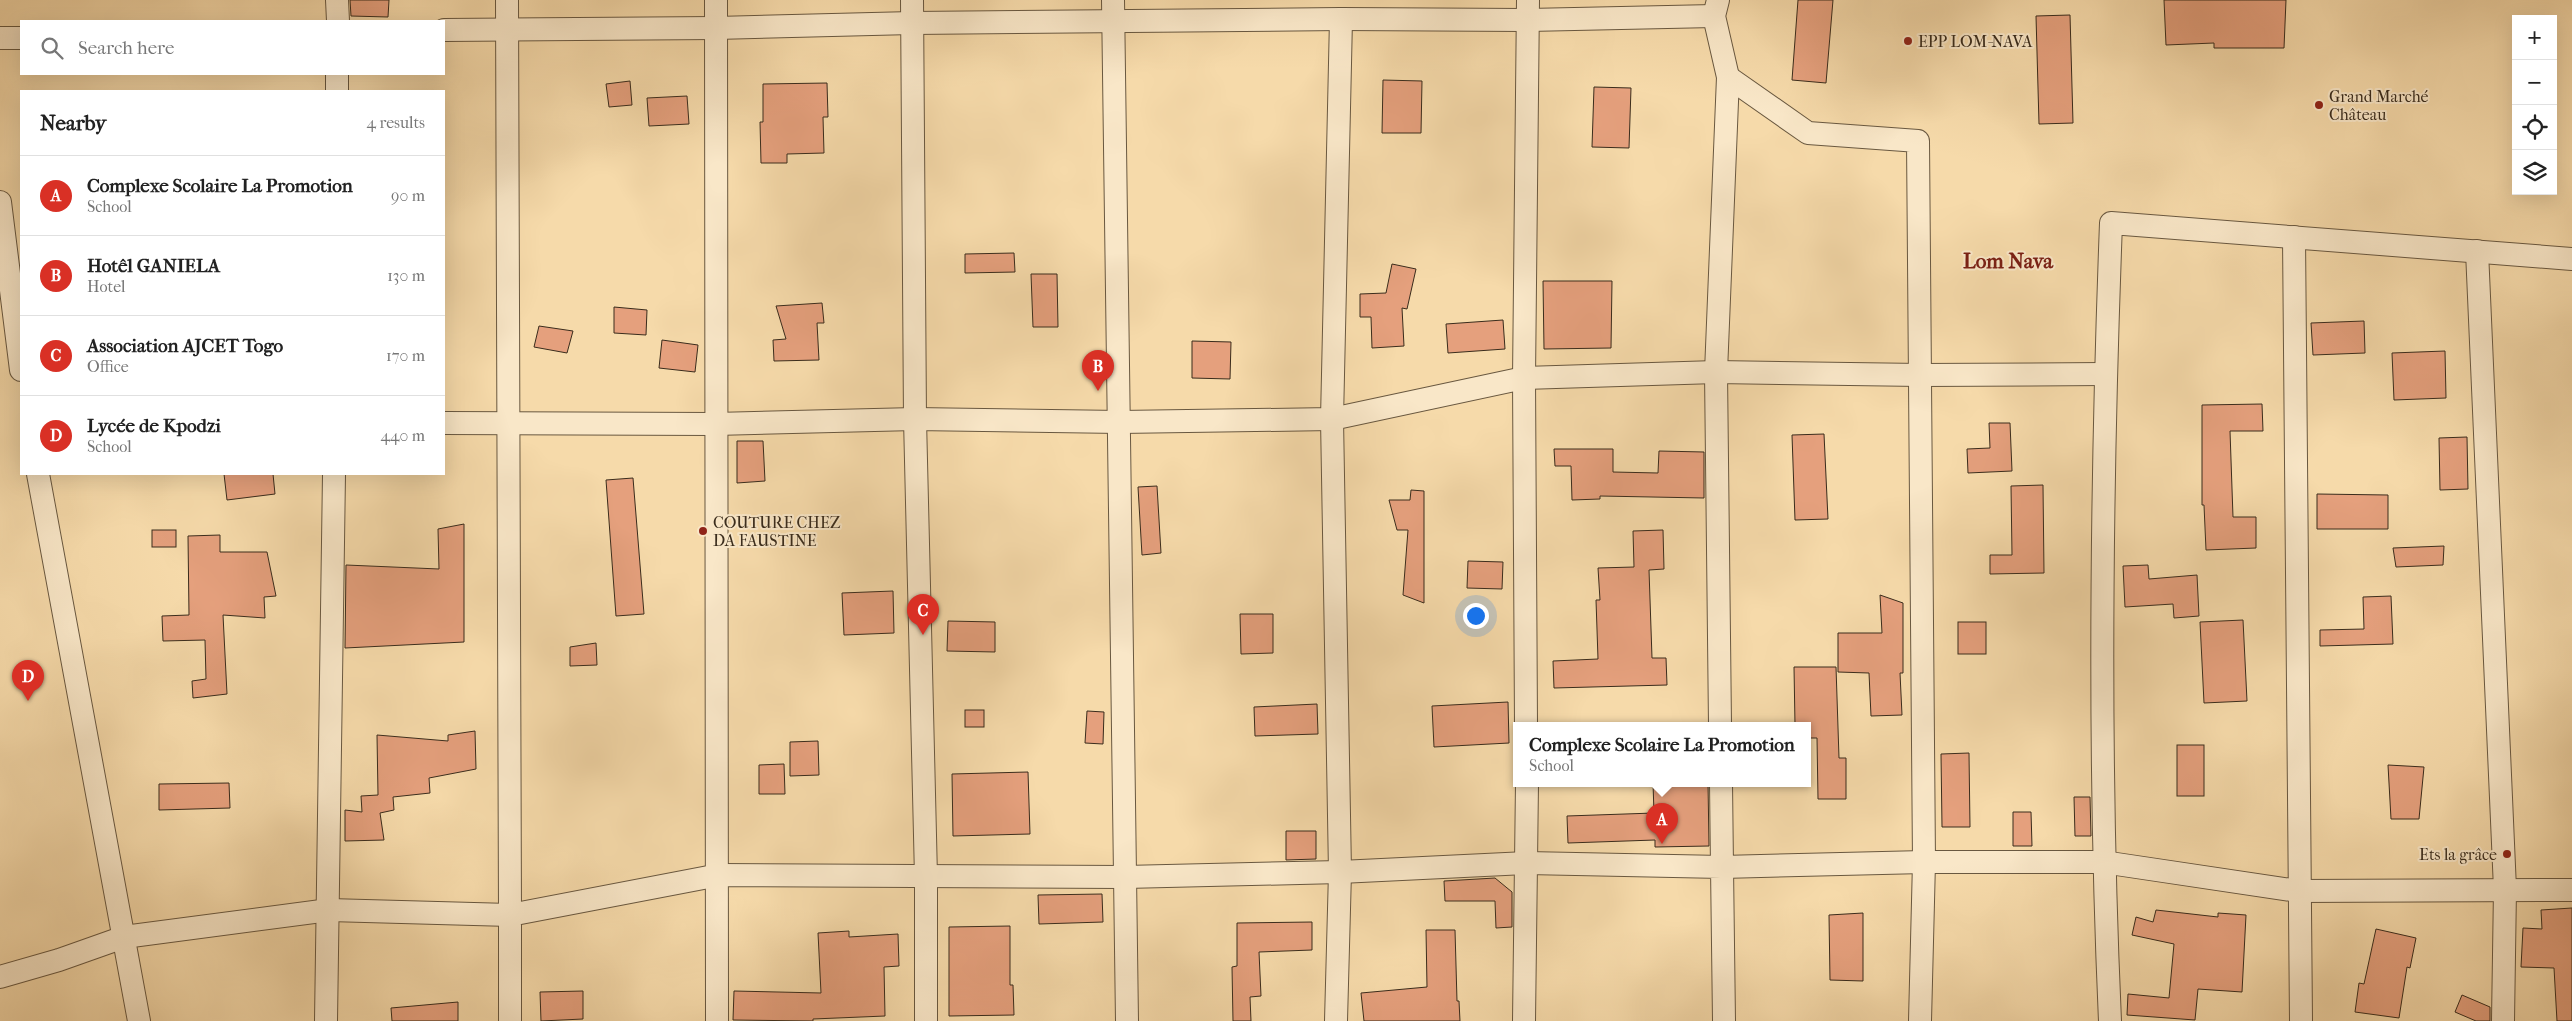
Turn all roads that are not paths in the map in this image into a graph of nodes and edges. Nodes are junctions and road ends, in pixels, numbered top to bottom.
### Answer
1 (337, 0) edge
2 (507, 0) edge
3 (716, 0) edge
4 (912, 0) edge
5 (1716, 8) edge
6 (1528, 10) edge
7 (1112, 11) edge
8 (1341, 19) junction
9 (338, 20) edge
10 (912, 23) junction
11 (716, 28) junction
12 (506, 29) junction
13 (445, 30) edge
14 (0, 38) edge
15 (20, 38) edge
16 (338, 75) edge
17 (1728, 77) junction
18 (337, 90) edge
19 (0, 202) edge
20 (2294, 237) junction
21 (2477, 251) junction
22 (2572, 259) edge
23 (6, 306) edge
24 (20, 366) edge
25 (1716, 372) junction
26 (2105, 374) junction
27 (1921, 375) junction
28 (1524, 378) junction
29 (915, 419) junction
30 (1332, 419) junction
31 (1120, 422) junction
32 (445, 423) edge
33 (507, 424) junction
34 (715, 424) junction
35 (38, 475) edge
36 (334, 475) edge
37 (1526, 722) edge
38 (1720, 722) edge
39 (1527, 787) edge
40 (1721, 787) edge
41 (1924, 862) junction
42 (2103, 862) junction
43 (1528, 863) junction
44 (1722, 867) junction
45 (1340, 872) junction
46 (719, 876) junction
47 (926, 877) junction
48 (1125, 877) junction
49 (2505, 889) junction
50 (2572, 890) edge
51 (2298, 891) junction
52 (329, 910) junction
53 (510, 915) junction
54 (124, 937) junction
55 (0, 977) edge
56 (139, 1021) edge
57 (326, 1021) edge
58 (510, 1021) edge
59 (717, 1021) edge
60 (926, 1021) edge
61 (1127, 1021) edge
62 (1336, 1021) edge
63 (1524, 1021) edge
64 (1724, 1021) edge
65 (1920, 1021) edge
66 (2110, 1021) edge
67 (2301, 1021) edge
68 (2503, 1021) edge

1 - 9 street
2 - 12 street
3 - 11 street
4 - 10 street
5 - 6 street
5 - 17 street
6 - 8 street
6 - 28 street
7 - 8 street
7 - 10 street
7 - 31 street
8 - 30 street
10 - 11 street
10 - 29 street
11 - 12 street
11 - 34 street
12 - 13 street
12 - 33 street
14 - 15 street
16 - 18 street
17 - 25 street
17 - 27 street
19 - 23 street
20 - 21 street
20 - 26 street
20 - 51 street
21 - 22 street
21 - 49 street
23 - 24 street
25 - 27 street
25 - 28 street
25 - 38 street
26 - 27 street
26 - 42 street
27 - 41 street
28 - 30 street
28 - 37 street
29 - 31 street
29 - 34 street
29 - 47 street
30 - 31 street
30 - 45 street
31 - 48 street
32 - 33 street
33 - 34 street
33 - 53 street
34 - 46 street
35 - 54 street
36 - 52 street
39 - 43 street
40 - 44 street
41 - 42 street
41 - 44 street
41 - 65 street
42 - 51 street
42 - 66 street
43 - 44 street
43 - 45 street
43 - 63 street
44 - 64 street
45 - 48 street
45 - 62 street
46 - 47 street
46 - 53 street
46 - 59 street
47 - 48 street
47 - 60 street
48 - 61 street
49 - 50 street
49 - 51 street
49 - 68 street
51 - 67 street
52 - 53 street
52 - 54 street
52 - 57 street
53 - 58 street
54 - 55 street
54 - 56 street

